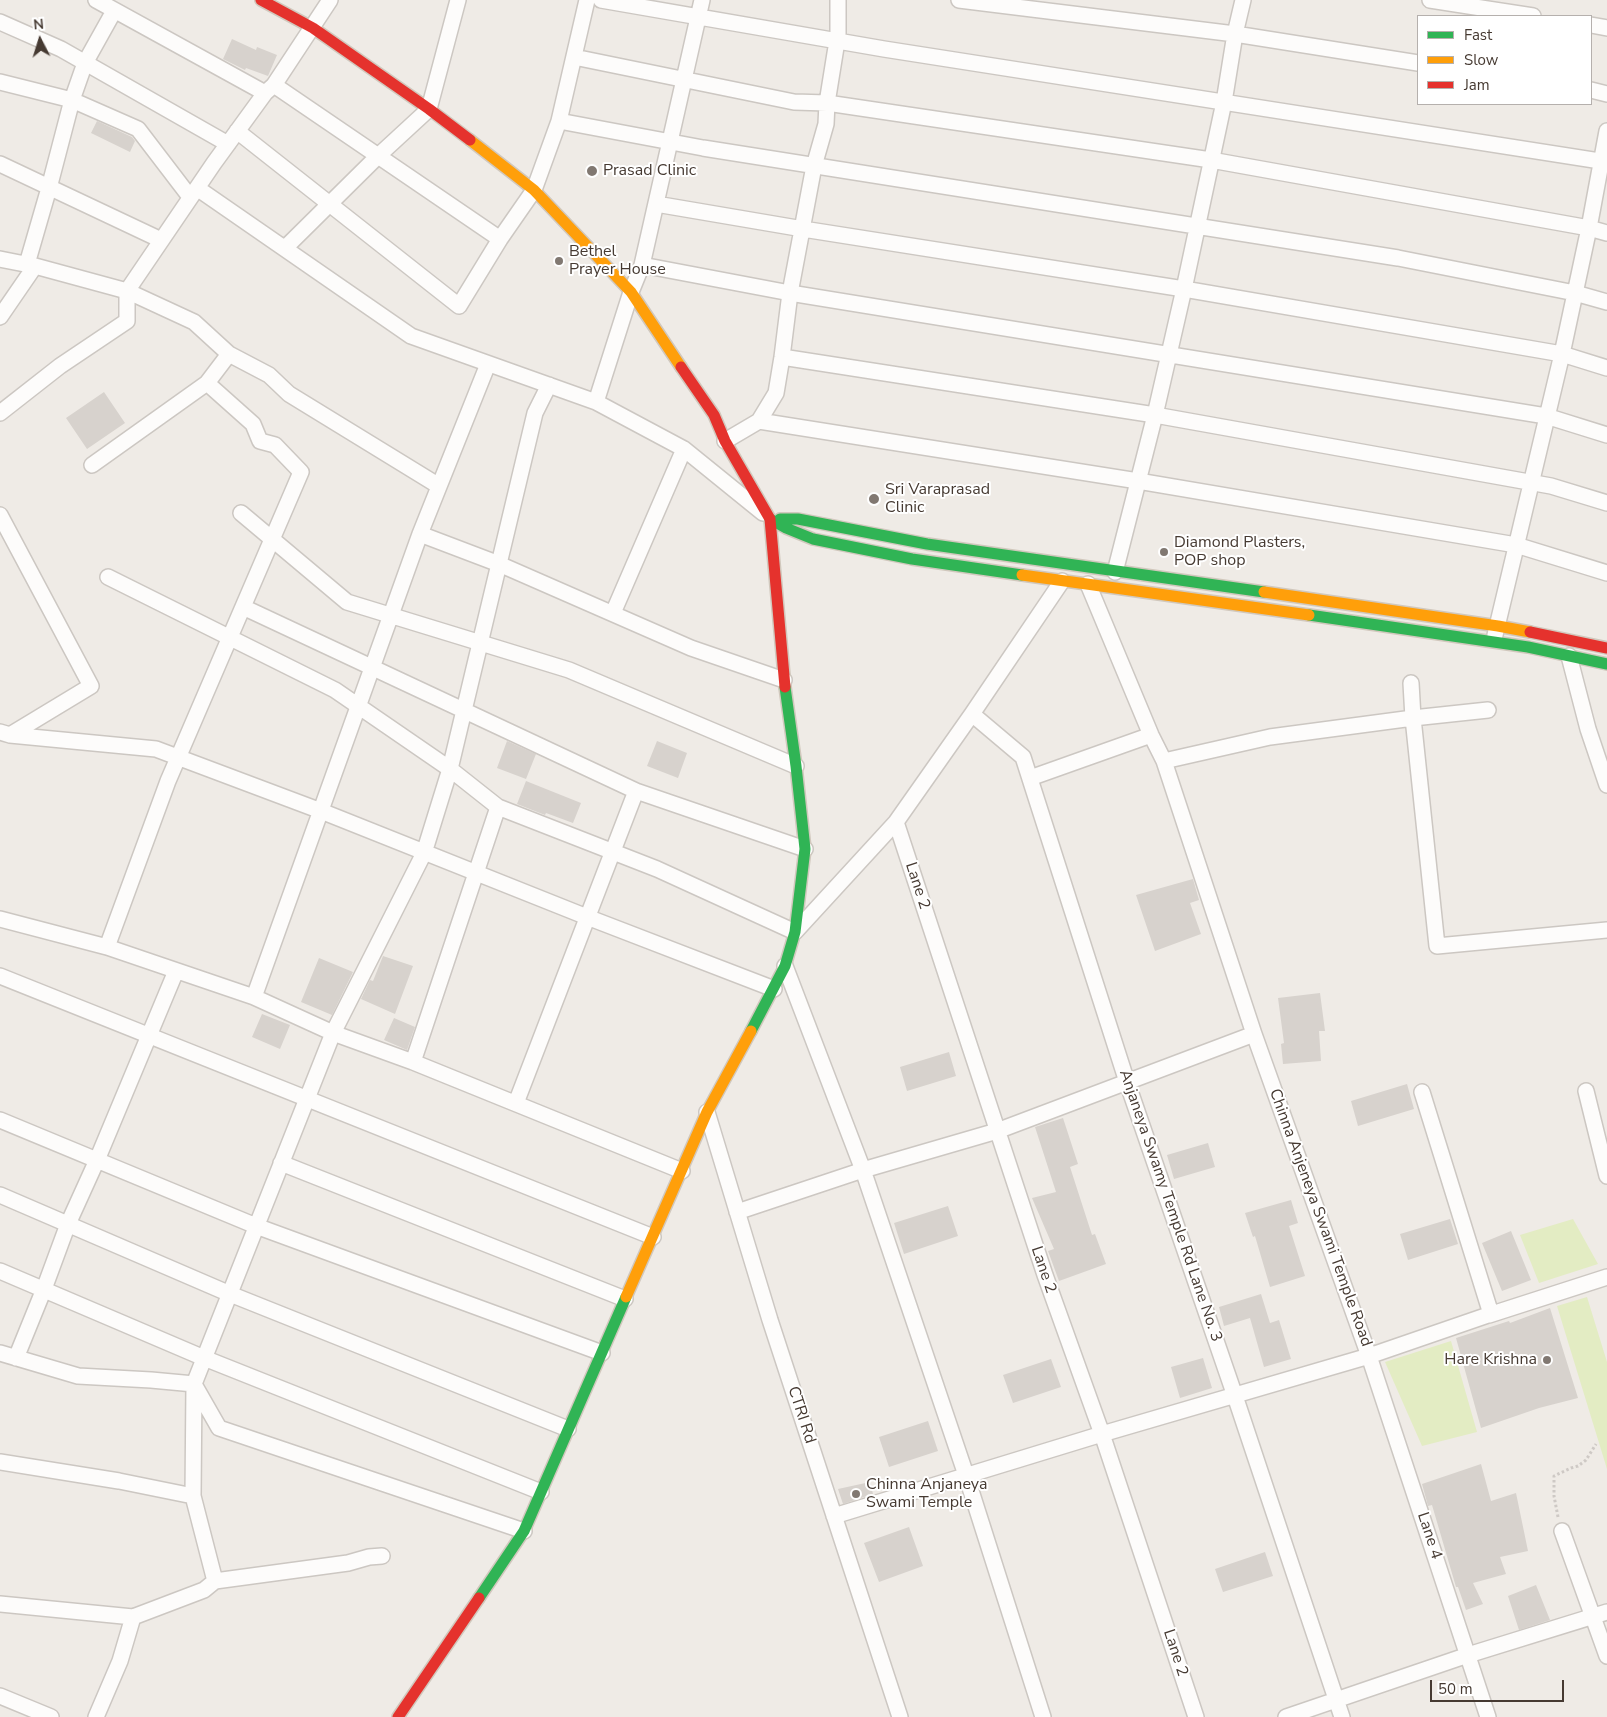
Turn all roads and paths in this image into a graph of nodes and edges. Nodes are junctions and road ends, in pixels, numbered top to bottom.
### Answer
1 (96, 0) edge
2 (261, 0) edge
3 (330, 0) edge
4 (458, 0) edge
5 (587, 0) edge
6 (601, 0) edge
7 (702, 0) edge
8 (838, 0) edge
9 (959, 0) edge
10 (1243, 0) edge
11 (1430, 0) edge
12 (114, 11) junction
13 (1527, 15) edge
14 (698, 17) junction
15 (0, 22) edge
16 (1592, 25) edge
17 (313, 28) junction
18 (1607, 28) edge
19 (1235, 34) junction
20 (837, 41) junction
21 (574, 56) junction
22 (85, 63) junction
23 (1417, 63) edge
24 (684, 79) junction
25 (0, 82) edge
26 (269, 89) junction
27 (1592, 90) edge
28 (1607, 94) edge
29 (72, 100) junction
30 (827, 102) junction
31 (1224, 102) junction
32 (429, 110) junction
33 (559, 122) junction
34 (1607, 131) edge
35 (232, 138) junction
36 (670, 142) junction
37 (378, 156) junction
38 (1211, 160) junction
39 (1604, 162) edge
40 (0, 164) edge
41 (814, 166) junction
42 (49, 188) junction
43 (534, 190) junction
44 (194, 192) junction
45 (330, 204) junction
46 (656, 204) junction
47 (1197, 227) junction
48 (1590, 228) junction
49 (803, 229) junction
50 (1607, 233) edge
51 (500, 239) junction
52 (161, 240) junction
53 (285, 248) junction
54 (0, 258) edge
55 (31, 265) junction
56 (642, 265) junction
57 (1184, 289) junction
58 (127, 291) junction
59 (631, 292) junction
60 (790, 292) junction
61 (1575, 292) junction
62 (1607, 302) edge
63 (0, 317) edge
64 (229, 354) junction
65 (1168, 354) junction
66 (1562, 354) junction
67 (782, 357) junction
68 (488, 364) junction
69 (1607, 368) edge
70 (207, 383) junction
71 (549, 385) junction
72 (596, 402) junction
73 (0, 413) edge
74 (1155, 415) junction
75 (1546, 416) junction
76 (759, 421) junction
77 (1607, 435) edge
78 (725, 441) junction
79 (684, 449) junction
80 (92, 465) dead end
81 (1138, 481) junction
82 (1531, 483) junction
83 (439, 486) junction
84 (1607, 504) edge
85 (0, 514) edge
86 (241, 514) dead end
87 (770, 519) junction
88 (420, 534) junction
89 (272, 539) junction
90 (1516, 545) junction
91 (499, 564) junction
92 (1115, 572) junction
93 (1607, 573) edge
94 (108, 578) dead end
95 (1062, 581) junction
96 (1088, 584) junction
97 (243, 608) junction
98 (613, 613) junction
99 (391, 615) junction
100 (1498, 626) junction
101 (230, 638) junction
102 (1493, 642) junction
103 (480, 643) junction
104 (1607, 648) edge
105 (1569, 656) junction
106 (1607, 664) edge
107 (372, 668) junction
108 (784, 680) junction
109 (1411, 683) dead end
110 (358, 707) junction
111 (1488, 710) dead end
112 (464, 711) junction
113 (972, 714) junction
114 (1412, 718) junction
115 (5, 733) edge
116 (1151, 736) junction
117 (178, 758) junction
118 (1164, 761) junction
119 (796, 766) junction
120 (450, 769) junction
121 (1030, 778) junction
122 (1607, 785) edge
123 (636, 791) junction
124 (498, 806) junction
125 (321, 811) junction
126 (896, 822) junction
127 (805, 849) junction
128 (612, 851) junction
129 (424, 853) junction
130 (476, 873) junction
131 (587, 918) junction
132 (0, 919) edge
133 (1607, 930) edge
134 (795, 932) junction
135 (107, 947) junction
136 (786, 966) junction
137 (176, 971) junction
138 (0, 976) edge
139 (774, 989) junction
140 (254, 997) junction
141 (333, 1033) junction
142 (1254, 1034) junction
143 (148, 1036) junction
144 (413, 1062) junction
145 (1127, 1082) junction
146 (1586, 1091) dead end
147 (1422, 1092) dead end
148 (306, 1099) junction
149 (516, 1103) junction
150 (707, 1112) junction
151 (0, 1120) edge
152 (997, 1131) junction
153 (96, 1160) junction
154 (281, 1163) junction
155 (863, 1170) junction
156 (682, 1171) junction
157 (1607, 1176) edge
158 (0, 1195) edge
159 (737, 1212) junction
160 (68, 1224) junction
161 (256, 1226) junction
162 (653, 1237) junction
163 (0, 1270) edge
164 (1607, 1277) edge
165 (43, 1289) junction
166 (230, 1294) junction
167 (626, 1299) junction
168 (1489, 1314) junction
169 (0, 1353) edge
170 (602, 1353) junction
171 (1370, 1356) junction
172 (16, 1358) junction
173 (204, 1358) junction
174 (194, 1384) junction
175 (1235, 1396) junction
176 (568, 1429) junction
177 (1102, 1434) junction
178 (1596, 1444) dead end
179 (0, 1462) edge
180 (966, 1476) junction
181 (541, 1492) junction
182 (193, 1496) junction
183 (834, 1516) junction
184 (1561, 1528) joint
185 (524, 1531) junction
186 (382, 1556) dead end
187 (215, 1581) junction
188 (0, 1604) edge
189 (1600, 1614) edge
190 (133, 1617) junction
191 (1468, 1655) junction
192 (1607, 1656) edge
193 (0, 1696) edge
194 (1336, 1700) junction
195 (51, 1717) edge
196 (96, 1717) edge
197 (398, 1717) edge
198 (900, 1717) edge
199 (1043, 1717) edge
200 (1196, 1717) edge
201 (1286, 1717) edge
202 (1342, 1717) edge
203 (1488, 1717) edge

1 - 12 street
2 - 17 street
3 - 17 street
4 - 32 street
5 - 21 street
6 - 14 street
7 - 14 street
8 - 20 street
9 - 19 street
10 - 19 street
11 - 13 street
12 - 22 street
12 - 26 street
14 - 20 street
14 - 24 street
15 - 22 street
16 - 18 street
17 - 26 street
17 - 32 street
19 - 23 street
19 - 31 street
20 - 30 street
20 - 31 street
21 - 24 street
21 - 33 street
22 - 29 street
22 - 35 street
24 - 30 street
24 - 36 street
25 - 29 street
26 - 35 street
26 - 37 street
27 - 28 street
29 - 42 street
29 - 44 street
30 - 38 street
30 - 41 street
31 - 38 street
31 - 39 street
32 - 37 street
32 - 43 street
33 - 36 street
33 - 43 street
34 - 39 street
35 - 44 street
35 - 45 street
36 - 41 street
36 - 46 street
37 - 45 street
37 - 51 street
38 - 47 street
38 - 48 street
39 - 48 street
40 - 42 street
41 - 47 street
41 - 49 street
42 - 52 street
42 - 55 street
43 - 51 street
43 - 59 street
44 - 52 street
44 - 53 street
45 - 51 street
45 - 53 street
46 - 49 street
46 - 56 street
47 - 57 street
47 - 61 street
48 - 50 street
48 - 61 street
49 - 57 street
49 - 60 street
52 - 58 street
53 - 68 street
54 - 55 street
55 - 58 street
55 - 63 street
56 - 59 street
56 - 60 street
57 - 65 street
57 - 66 street
58 - 64 street
58 - 73 street
59 - 72 street
59 - 78 street
60 - 65 street
60 - 67 street
61 - 62 street
61 - 66 street
64 - 70 street
64 - 83 street
65 - 74 street
65 - 75 street
66 - 69 street
66 - 75 street
67 - 74 street
67 - 76 street
68 - 71 street
68 - 83 street
70 - 80 street
70 - 89 street
71 - 72 street
71 - 91 street
72 - 79 street
74 - 81 street
74 - 82 street
75 - 77 street
75 - 82 street
76 - 78 street
76 - 81 street
78 - 87 street
79 - 87 street
79 - 98 street
81 - 90 street
81 - 92 street
82 - 84 street
82 - 90 street
83 - 88 street
85 - 115 street
86 - 89 street
87 - 92 street
87 - 95 street
87 - 108 street
88 - 91 street
88 - 99 street
89 - 97 street
89 - 99 street
90 - 93 street
90 - 100 street
91 - 98 street
91 - 103 street
92 - 100 street
94 - 101 street
95 - 96 street
95 - 113 street
96 - 102 street
96 - 116 street, Chinna Anjeneya Swami Temple Road
97 - 101 street
97 - 107 street
98 - 108 street
99 - 103 street
99 - 107 street
100 - 102 street
100 - 104 street
101 - 110 street
101 - 117 street
102 - 105 street
103 - 112 street
103 - 119 street
105 - 106 street
105 - 122 street
107 - 110 street
107 - 112 street
108 - 119 street
109 - 114 street
110 - 120 street
110 - 125 street
111 - 114 street
112 - 120 street
112 - 123 street
113 - 121 street, Anjaneya Swamy Temple Rd Lane No. 3
113 - 126 street
114 - 118 street
114 - 133 street
115 - 117 street
116 - 118 street, Chinna Anjeneya Swami Temple Road
116 - 121 street
117 - 125 street
117 - 135 street
118 - 142 street, Chinna Anjeneya Swami Temple Road
119 - 127 street
120 - 124 street
120 - 129 street
121 - 145 street, Anjaneya Swamy Temple Rd Lane No. 3
123 - 127 street
123 - 128 street
124 - 128 street
124 - 130 street
125 - 129 street
125 - 140 street
126 - 134 street
126 - 152 street, Lane 2
127 - 134 street
128 - 131 street
128 - 134 street
129 - 130 street
129 - 141 street
130 - 131 street
130 - 144 street
131 - 139 street
131 - 149 street
132 - 135 street
134 - 136 street
135 - 137 street
136 - 139 street
136 - 155 street
137 - 140 street
137 - 143 street
138 - 143 street
139 - 150 street
140 - 141 street
141 - 144 street
141 - 148 street
142 - 145 street
142 - 171 street, Chinna Anjeneya Swami Temple Road
143 - 148 street
143 - 153 street
144 - 149 street
145 - 152 street
145 - 175 street, Anjaneya Swamy Temple Rd Lane No. 3
146 - 157 street
147 - 168 street
148 - 154 street
148 - 162 street
149 - 156 street
150 - 156 street
150 - 159 street, CTRI Rd
151 - 153 street
152 - 155 street
152 - 177 street, Lane 2
153 - 160 street
153 - 161 street
154 - 161 street
154 - 167 street
155 - 159 street
155 - 180 street
156 - 162 street
158 - 160 street
159 - 183 street, CTRI Rd
160 - 165 street
160 - 166 street
161 - 166 street
161 - 170 street
162 - 167 street
163 - 165 street
164 - 168 street
165 - 172 street
165 - 173 street
166 - 173 street
166 - 176 street
167 - 170 street
168 - 171 street
169 - 172 street
170 - 176 street
171 - 175 street, Chinna Anjeneya Swami Temple Road
171 - 191 street, Lane 4
172 - 174 street
173 - 174 street
173 - 181 street
174 - 182 street
174 - 185 street
175 - 177 street, Chinna Anjeneya Swami Temple Road
175 - 194 street, Anjaneya Swamy Temple Rd Lane No. 3
176 - 181 street
177 - 180 street, Chinna Anjeneya Swami Temple Road
177 - 200 street, Lane 2
178 - 184 path
179 - 182 street
180 - 183 street, Chinna Anjeneya Swami Temple Road
180 - 199 street
181 - 185 street
182 - 187 street
183 - 198 street, CTRI Rd
184 - 189 street
185 - 197 street
186 - 187 street
187 - 190 street
188 - 190 street
189 - 191 street
189 - 192 street
190 - 196 street
191 - 194 street
191 - 203 street, Lane 4
193 - 195 street
194 - 201 street
194 - 202 street, Anjaneya Swamy Temple Rd Lane No. 3

